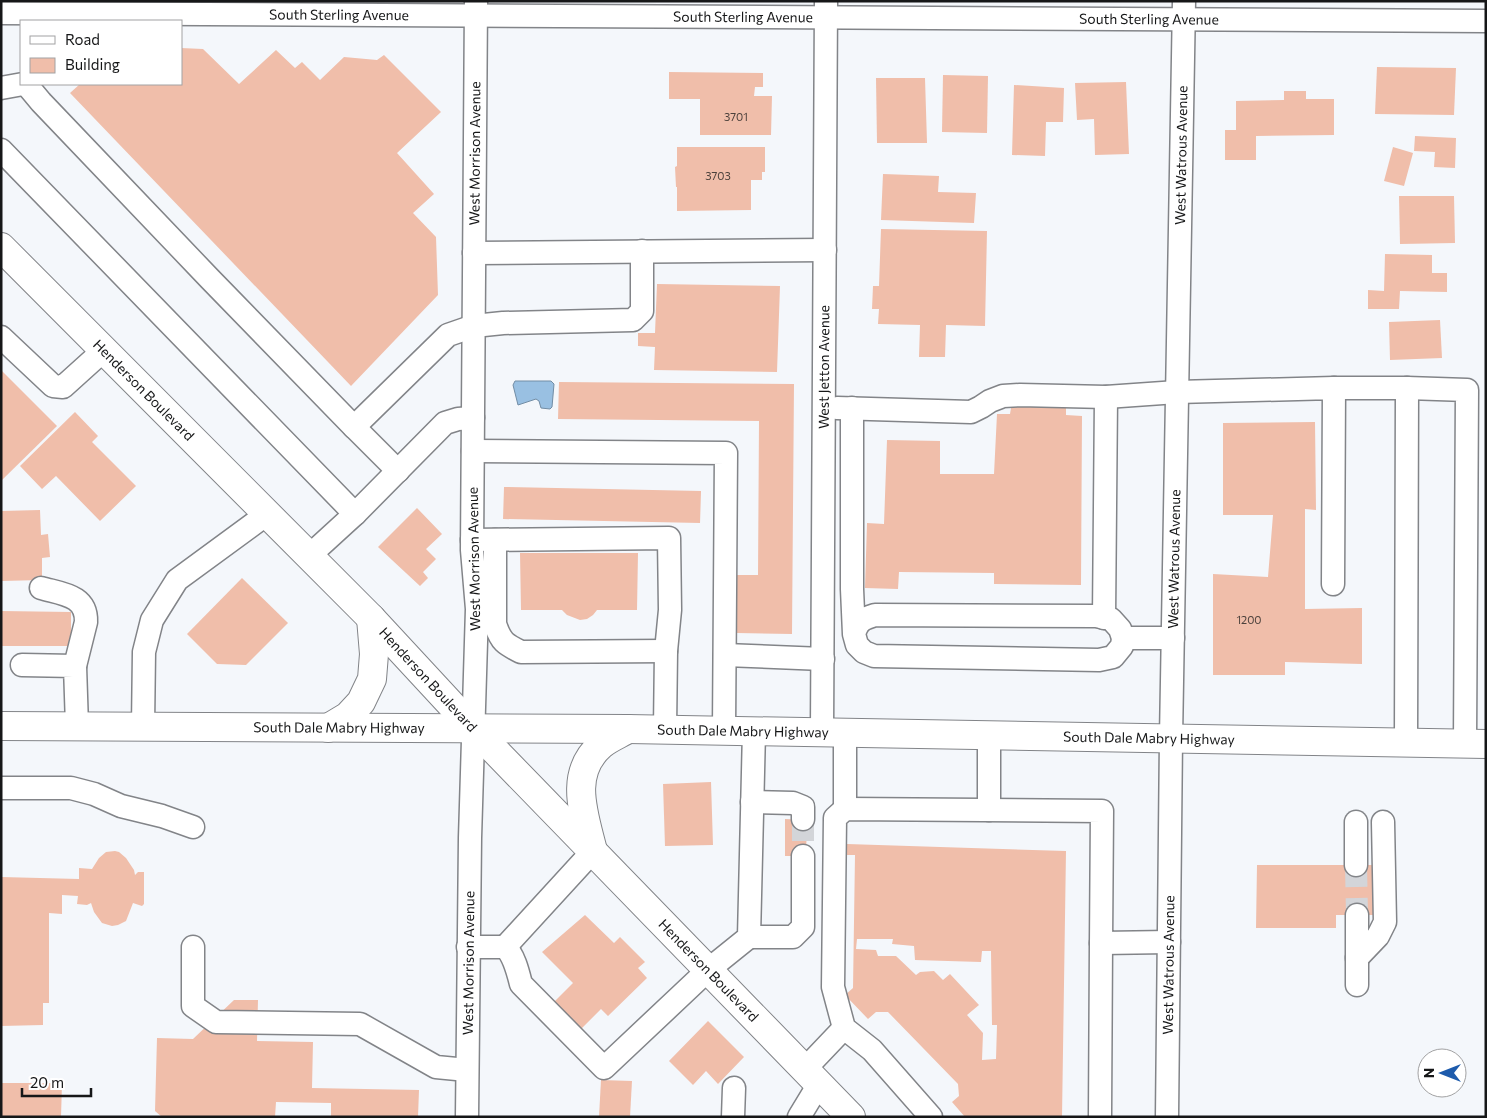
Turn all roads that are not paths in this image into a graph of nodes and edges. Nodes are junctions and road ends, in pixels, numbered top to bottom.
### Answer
1 (476, 8) edge
2 (826, 9) edge
3 (1184, 10) edge
4 (114, 12) edge
5 (1, 13) edge
6 (1486, 21) edge
7 (20, 85) edge
8 (25, 85) edge
9 (1, 88) edge
10 (1, 150) edge
11 (825, 250) junction
12 (642, 251) junction
13 (474, 253) junction
14 (6, 260) edge
15 (474, 326) junction
16 (1, 337) edge
17 (104, 350) junction
18 (1334, 388) junction
19 (1407, 388) junction
20 (1177, 392) junction
21 (1106, 397) junction
22 (824, 407) junction
23 (852, 408) junction
24 (473, 418) junction
25 (354, 427) junction
26 (473, 452) junction
27 (398, 471) junction
28 (266, 514) junction
29 (355, 514) junction
30 (472, 540) junction
31 (495, 540) junction
32 (309, 556) junction
33 (1332, 584) dead end
34 (41, 588) dead end
35 (371, 618) junction
36 (1104, 618) junction
37 (823, 633) junction
38 (854, 634) junction
39 (1123, 638) junction
40 (1173, 638) junction
41 (666, 651) junction
42 (725, 655) junction
43 (823, 659) junction
44 (22, 665) dead end
45 (75, 666) junction
46 (1, 726) edge
47 (77, 726) junction
48 (143, 726) junction
49 (472, 727) junction
50 (328, 728) junction
51 (628, 729) junction
52 (665, 730) junction
53 (724, 730) junction
54 (754, 731) junction
55 (834, 732) junction
56 (988, 735) junction
57 (1171, 738) junction
58 (1406, 742) junction
59 (1476, 744) edge
60 (1, 788) edge
61 (752, 802) junction
62 (845, 809) junction
63 (989, 810) junction
64 (803, 819) tunnel mouth
65 (1356, 822) dead end
66 (1383, 822) dead end
67 (193, 827) dead end
68 (593, 851) junction
69 (803, 856) tunnel mouth
70 (1356, 865) tunnel mouth
71 (1357, 915) tunnel mouth
72 (749, 937) junction
73 (1169, 942) junction
74 (1101, 943) junction
75 (193, 947) dead end
76 (468, 947) junction
77 (504, 947) junction
78 (1357, 958) junction
79 (708, 970) junction
80 (1357, 985) dead end
81 (844, 1028) junction
82 (467, 1070) junction
83 (812, 1076) junction
84 (734, 1088) dead end
85 (467, 1117) edge
86 (733, 1117) edge
87 (799, 1117) edge
88 (851, 1117) edge
89 (931, 1117) edge
90 (1100, 1117) edge
91 (1167, 1117) edge

1 - 2 street, South Sterling Avenue
1 - 4 street, South Sterling Avenue
1 - 13 street, West Morrison Avenue
2 - 3 street, South Sterling Avenue
2 - 11 street, West Jetton Avenue
3 - 6 street, South Sterling Avenue
3 - 20 street, West Watrous Avenue
4 - 5 street, South Sterling Avenue
7 - 9 street
8 - 25 street
10 - 29 street
11 - 12 street
11 - 22 street, West Jetton Avenue
12 - 13 street
12 - 15 street
13 - 15 street, West Morrison Avenue
14 - 17 main road, Henderson Boulevard
15 - 24 street, West Morrison Avenue
15 - 25 street
16 - 17 street
17 - 28 main road, Henderson Boulevard
18 - 19 street
18 - 20 street
18 - 33 street
19 - 58 street
19 - 59 street
20 - 21 street
20 - 40 street, West Watrous Avenue
21 - 23 street
21 - 36 street
22 - 23 street
22 - 37 street, West Jetton Avenue
23 - 38 street
24 - 26 street, West Morrison Avenue
24 - 27 street
25 - 27 street
26 - 30 street, West Morrison Avenue
26 - 42 street
27 - 29 street
28 - 32 main road, Henderson Boulevard
28 - 48 street
29 - 32 street
30 - 31 street
30 - 49 street, West Morrison Avenue
31 - 41 street
31 - 41 street
32 - 35 main road, Henderson Boulevard
34 - 45 street
35 - 49 main road, Henderson Boulevard
35 - 50 main road
36 - 38 street
36 - 39 street
37 - 38 street
37 - 43 street, West Jetton Avenue
38 - 39 street
39 - 40 street
40 - 57 street, West Watrous Avenue
41 - 52 street
42 - 43 street
42 - 53 street
43 - 55 street, West Jetton Avenue
44 - 45 street
45 - 47 street
46 - 47 main road, South Dale Mabry Highway
47 - 48 main road, South Dale Mabry Highway
48 - 50 main road, South Dale Mabry Highway
49 - 50 main road, South Dale Mabry Highway
49 - 51 main road, South Dale Mabry Highway
49 - 68 main road, Henderson Boulevard
49 - 76 street, West Morrison Avenue
51 - 52 main road, South Dale Mabry Highway
51 - 68 main road
52 - 53 main road, South Dale Mabry Highway
53 - 54 main road, South Dale Mabry Highway
54 - 55 main road, South Dale Mabry Highway
54 - 61 street
55 - 56 main road, South Dale Mabry Highway
55 - 62 street, West Jetton Avenue
56 - 57 main road, South Dale Mabry Highway
56 - 63 street
57 - 58 main road, South Dale Mabry Highway
57 - 73 street, West Watrous Avenue
58 - 59 main road, South Dale Mabry Highway
60 - 67 street
61 - 64 street
61 - 72 street
62 - 63 street
62 - 81 street
63 - 74 street
65 - 70 street
66 - 78 street
68 - 77 street
68 - 79 main road, Henderson Boulevard
69 - 72 street
71 - 78 street
72 - 79 street
73 - 74 street
73 - 91 street, West Watrous Avenue
74 - 90 street
75 - 82 street
76 - 77 street
76 - 82 street, West Morrison Avenue
77 - 79 street
78 - 80 street
79 - 83 main road, Henderson Boulevard
81 - 83 street
81 - 89 street
82 - 85 street, West Morrison Avenue
83 - 87 street
83 - 88 main road, Henderson Boulevard
84 - 86 street

